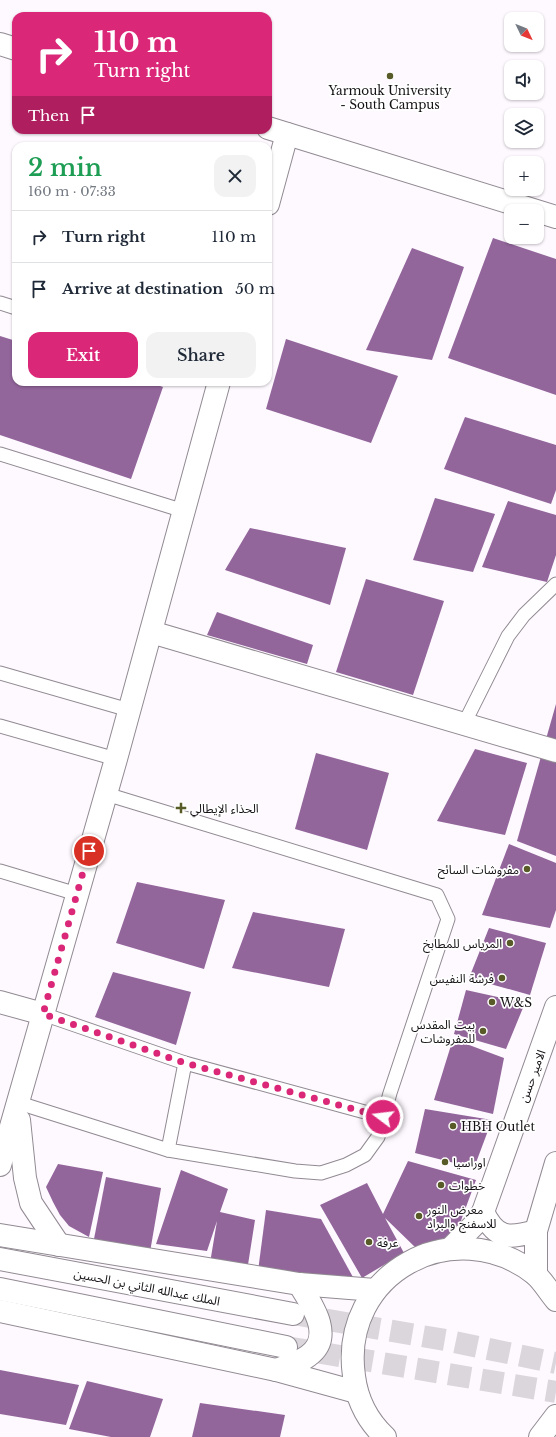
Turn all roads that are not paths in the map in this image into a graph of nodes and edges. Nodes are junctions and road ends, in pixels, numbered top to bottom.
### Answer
1 (0, 44) edge
2 (12, 48) edge
3 (278, 131) edge
4 (272, 175) edge
5 (556, 216) edge
6 (0, 304) edge
7 (12, 307) edge
8 (218, 386) edge
9 (0, 454) edge
10 (184, 511) junction
11 (556, 584) edge
12 (151, 632) junction
13 (0, 673) edge
14 (129, 710) junction
15 (464, 724) junction
16 (0, 726) edge
17 (556, 751) edge
18 (116, 759) junction
19 (106, 794) junction
20 (0, 871) edge
21 (77, 894) junction
22 (0, 1002) edge
23 (556, 1007) edge
24 (43, 1014) junction
25 (185, 1063) junction
26 (18, 1103) junction
27 (383, 1117) junction
28 (168, 1150) junction
29 (556, 1162) edge
30 (0, 1165) edge
31 (483, 1212) junction
32 (536, 1231) junction
33 (0, 1235) edge
34 (60, 1245) junction
35 (451, 1248) junction
36 (0, 1259) edge
37 (536, 1275) junction
38 (299, 1284) junction
39 (0, 1289) edge
40 (375, 1290) junction
41 (556, 1300) edge
42 (0, 1311) edge
43 (293, 1314) tunnel mouth
44 (286, 1346) tunnel mouth
45 (276, 1370) junction
46 (356, 1392) junction
47 (556, 1416) edge
48 (377, 1433) edge
49 (556, 1436) edge
50 (540, 1437) edge
51 (552, 1437) edge

1 - 2 main road
3 - 4 main road
3 - 5 main road
6 - 7 lane
8 - 10 main road
9 - 10 lane
10 - 12 main road
11 - 15 lane
12 - 14 main road
12 - 15 main road
13 - 14 lane
14 - 18 main road
15 - 17 main road
16 - 18 lane
18 - 19 main road
19 - 21 main road
19 - 27 lane
20 - 21 lane
21 - 24 main road
22 - 24 main road
23 - 31 main road, الامير حسن
24 - 25 lane
24 - 26 main road
25 - 27 lane
25 - 28 lane
26 - 28 lane
26 - 30 main road
26 - 34 main road
27 - 28 lane
29 - 32 main road
31 - 32 main road
31 - 35 main road, الامير حسن
32 - 37 main road
33 - 34 main road
34 - 38 main road
35 - 37 main road
35 - 40 main road
36 - 43 main road, الملك عبدالله الثاني بن الحسين
37 - 41 main road
38 - 40 main road
38 - 45 main road
39 - 44 main road
40 - 46 main road
42 - 45 main road
45 - 46 main road
46 - 48 main road
47 - 50 main road
49 - 51 main road

